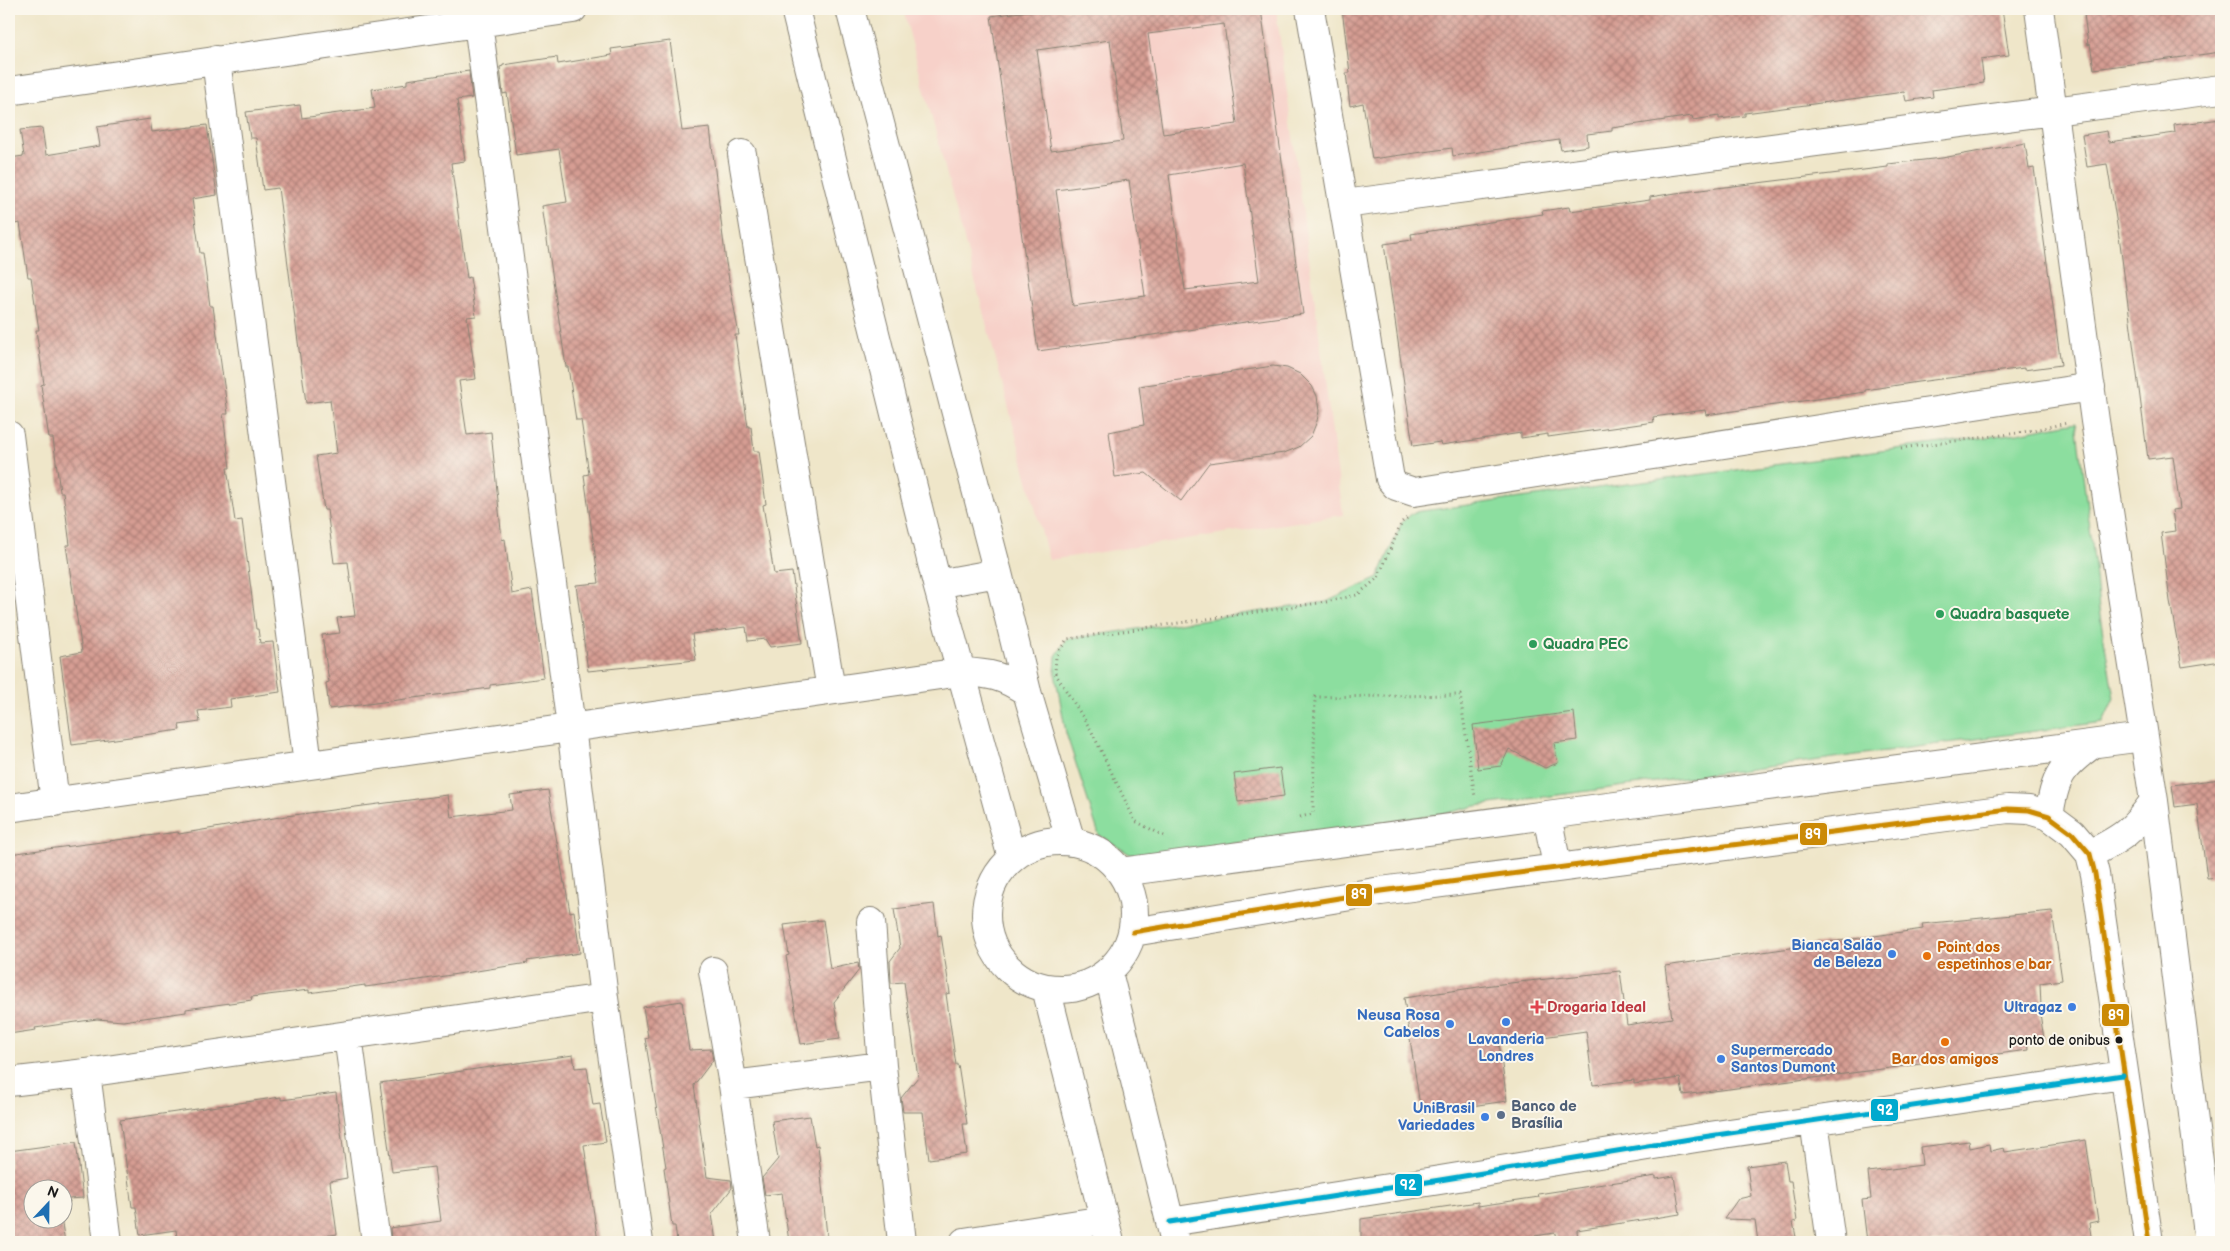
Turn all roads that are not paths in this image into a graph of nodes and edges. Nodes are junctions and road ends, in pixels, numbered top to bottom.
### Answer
1 (573, 9) edge
2 (795, 9) edge
3 (850, 9) edge
4 (1310, 9) edge
5 (2039, 9) edge
6 (478, 22) junction
7 (216, 60) junction
8 (2221, 89) edge
9 (9, 91) edge
10 (2052, 111) junction
11 (742, 154) dead end
12 (1344, 204) junction
13 (2091, 387) junction
14 (9, 436) edge
15 (998, 573) junction
16 (937, 584) junction
17 (961, 672) junction
18 (831, 690) junction
19 (1027, 692) junction
20 (571, 727) junction
21 (2143, 738) junction
22 (2093, 744) junction
23 (308, 764) junction
24 (2154, 801) junction
25 (56, 802) junction
26 (9, 808) edge
27 (1547, 815) junction
28 (2049, 816) junction
29 (1071, 842) junction
30 (2090, 854) junction
31 (1012, 858) junction
32 (1557, 866) junction
33 (1121, 872) junction
34 (871, 922) dead end
35 (1133, 932) junction
36 (713, 971) dead end
37 (1108, 972) junction
38 (1046, 988) junction
39 (604, 998) junction
40 (348, 1036) junction
41 (882, 1066) junction
42 (86, 1073) junction
43 (2123, 1075) junction
44 (9, 1082) edge
45 (733, 1085) junction
46 (1814, 1121) junction
47 (1107, 1231) edge
48 (1173, 1232) edge
49 (108, 1242) edge
50 (376, 1242) edge
51 (639, 1242) edge
52 (756, 1242) edge
53 (902, 1242) edge
54 (964, 1242) edge
55 (1831, 1242) edge
56 (2149, 1242) edge
57 (2209, 1242) edge

1 - 6 street
2 - 16 street
3 - 15 street
4 - 12 street
5 - 10 street
6 - 7 street
6 - 20 street
7 - 9 street
7 - 23 street
8 - 10 street
10 - 12 street
10 - 13 street
11 - 18 street
12 - 13 street
13 - 21 street
14 - 25 street
15 - 16 street
15 - 19 street
16 - 17 street
17 - 18 street
17 - 19 street
17 - 31 street
18 - 20 street
19 - 29 street
20 - 23 street
20 - 39 street
21 - 22 street
21 - 24 street
22 - 27 street
22 - 28 street
23 - 25 street
24 - 30 street
24 - 57 street
25 - 26 street
27 - 32 street
27 - 33 street
28 - 30 street
28 - 32 street
29 - 31 street
29 - 33 street
30 - 43 street
31 - 38 street
32 - 35 street
33 - 35 street
34 - 41 street
35 - 37 street
36 - 45 street
37 - 38 street
37 - 48 street
38 - 47 street
39 - 40 street
39 - 51 street
40 - 42 street
40 - 50 street
41 - 45 street
41 - 53 street
42 - 44 street
42 - 49 street
43 - 46 street
43 - 56 street
45 - 52 street
46 - 48 street
46 - 55 street
47 - 54 street

